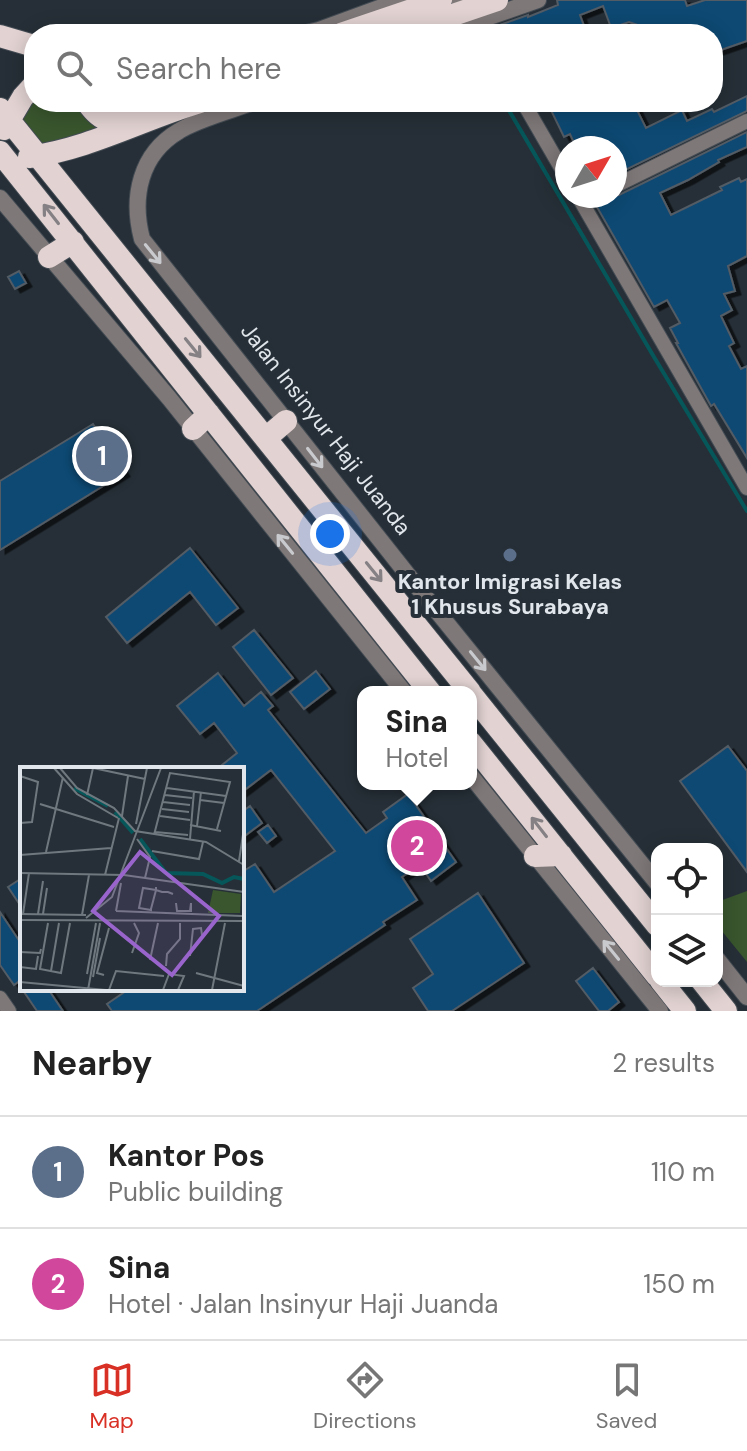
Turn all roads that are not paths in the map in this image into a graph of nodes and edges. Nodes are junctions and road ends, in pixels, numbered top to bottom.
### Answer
1 (401, 0) edge
2 (497, 0) edge
3 (538, 0) edge
4 (456, 17) edge
5 (335, 24) edge
6 (409, 24) edge
7 (432, 24) edge
8 (1, 30) edge
9 (24, 35) edge
10 (24, 41) edge
11 (24, 96) edge
12 (95, 112) edge
13 (147, 112) edge
14 (172, 112) edge
15 (227, 112) edge
16 (529, 112) edge
17 (747, 121) edge
18 (3, 135) edge
19 (39, 156) junction
20 (555, 157) edge
21 (627, 180) edge
22 (0, 198) edge
23 (591, 208) edge
24 (73, 242) junction
25 (49, 257) junction
26 (201, 421) junction
27 (286, 421) junction
28 (266, 438) junction
29 (747, 488) edge
30 (400, 686) edge
31 (425, 686) edge
32 (464, 686) edge
33 (477, 702) edge
34 (477, 750) edge
35 (477, 784) edge
36 (561, 855) junction
37 (535, 856) junction
38 (651, 876) edge
39 (651, 918) edge
40 (723, 967) edge
41 (651, 968) edge
42 (666, 987) edge
43 (705, 987) edge
44 (747, 997) edge
45 (0, 998) edge
46 (717, 1008) edge
47 (9, 1011) edge
48 (660, 1011) edge
49 (685, 1011) edge

1 - 5 street
2 - 4 highway
3 - 4 street
4 - 6 highway
4 - 7 highway
8 - 9 street
8 - 10 highway
11 - 18 highway
12 - 13 highway
14 - 19 highway
15 -> 27 street, Jalan Insinyur Haji Juanda
16 - 20 street
17 - 21 street
18 - 19 highway
18 - 19 highway
24 -> 18 highway
19 -> 28 highway
22 - 25 street
23 - 29 street
24 - 25 highway
24 - 26 highway
25 - 26 street
30 -> 26 street
26 - 31 highway
27 - 28 highway
27 -> 38 street, Jalan Insinyur Haji Juanda
28 -> 32 highway
33 - 39 highway
36 -> 34 highway
35 - 37 street
36 - 37 highway
36 - 41 highway
48 -> 37 street
40 - 44 street
42 - 49 highway
43 - 46 highway
45 - 47 street

